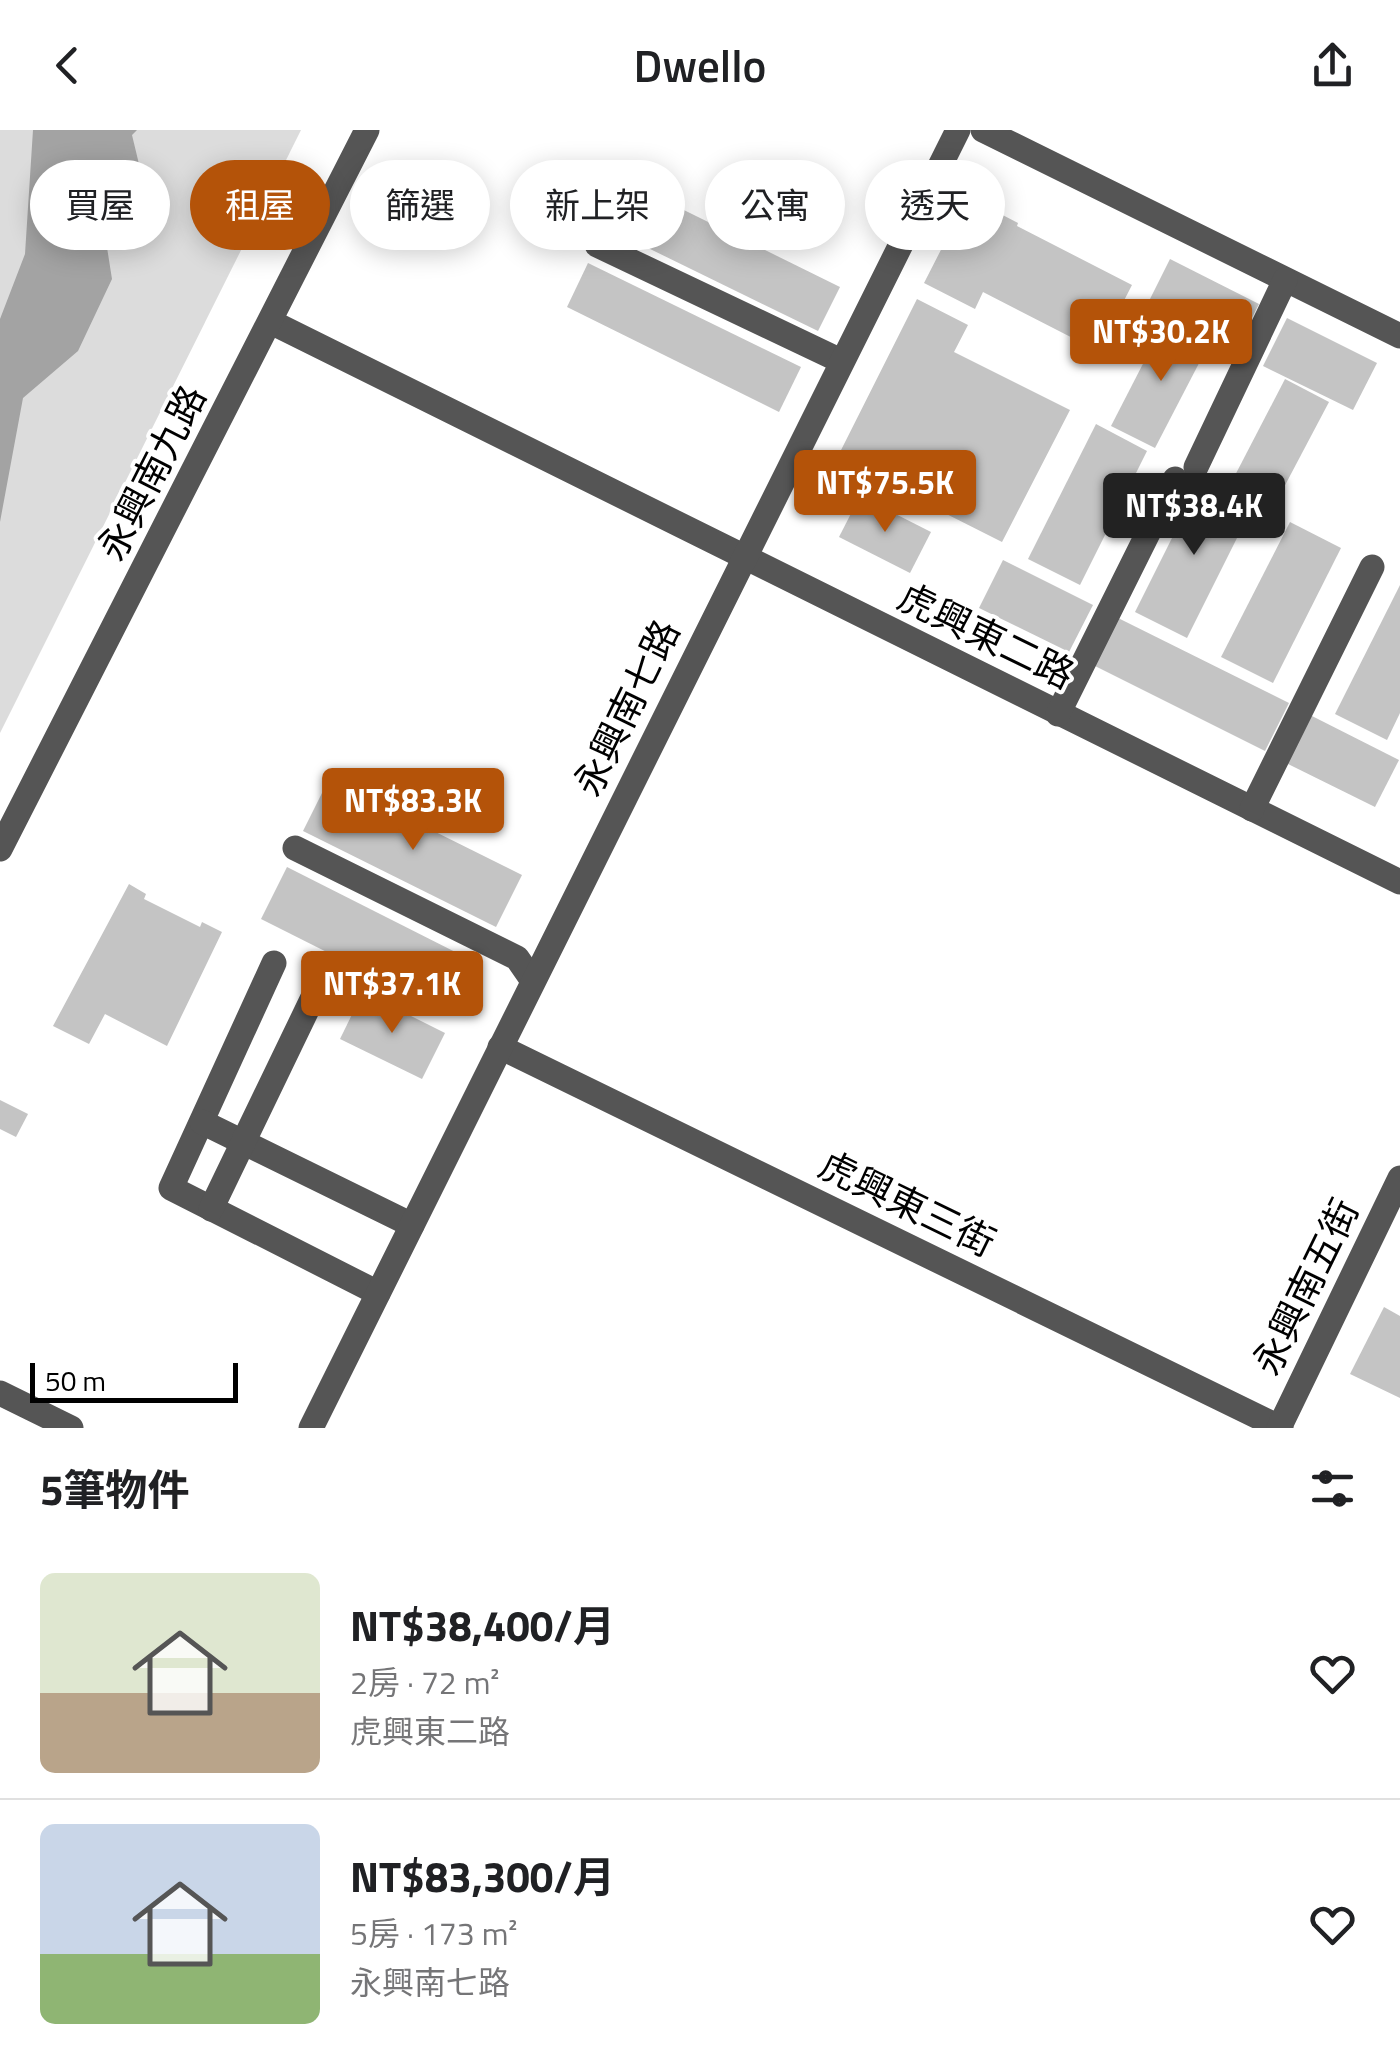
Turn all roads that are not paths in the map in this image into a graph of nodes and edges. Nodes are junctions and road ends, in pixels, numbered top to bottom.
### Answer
1 (367, 130) edge
2 (958, 130) edge
3 (983, 130) edge
4 (608, 250) edge
5 (1286, 280) junction
6 (272, 322) junction
7 (1400, 336) edge
8 (841, 361) junction
9 (743, 558) junction
10 (1372, 567) dead end
11 (1058, 714) junction
12 (1252, 809) junction
13 (296, 848) dead end
14 (0, 849) edge
15 (1400, 882) edge
16 (274, 963) dead end
17 (533, 981) junction
18 (318, 988) dead end
19 (500, 1047) junction
20 (202, 1122) junction
21 (243, 1142) junction
22 (1400, 1178) edge
23 (211, 1208) junction
24 (412, 1225) junction
25 (378, 1293) junction
26 (0, 1393) edge
27 (71, 1428) edge
28 (311, 1428) edge
29 (1280, 1428) edge

1 - 6 street, 永興南九路
2 - 8 street, 永興南七路
3 - 5 street
4 - 8 street
5 - 7 street
5 - 11 street
6 - 9 street, 虎興東二路
6 - 14 street, 永興南九路
8 - 9 street, 永興南七路
9 - 11 street, 虎興東二路
9 - 17 street, 永興南七路
10 - 12 street
11 - 12 street, 虎興東二路
12 - 15 street, 虎興東二路
13 - 17 street
16 - 20 street
17 - 19 street, 永興南七路
18 - 21 street
19 - 24 street, 永興南七路
19 - 29 street, 虎興東三街
20 - 21 street
20 - 23 street
21 - 23 street
21 - 24 street
22 - 29 street, 永興南五街
23 - 25 street
24 - 25 street, 永興南七路
25 - 28 street, 永興南七路
26 - 27 street

